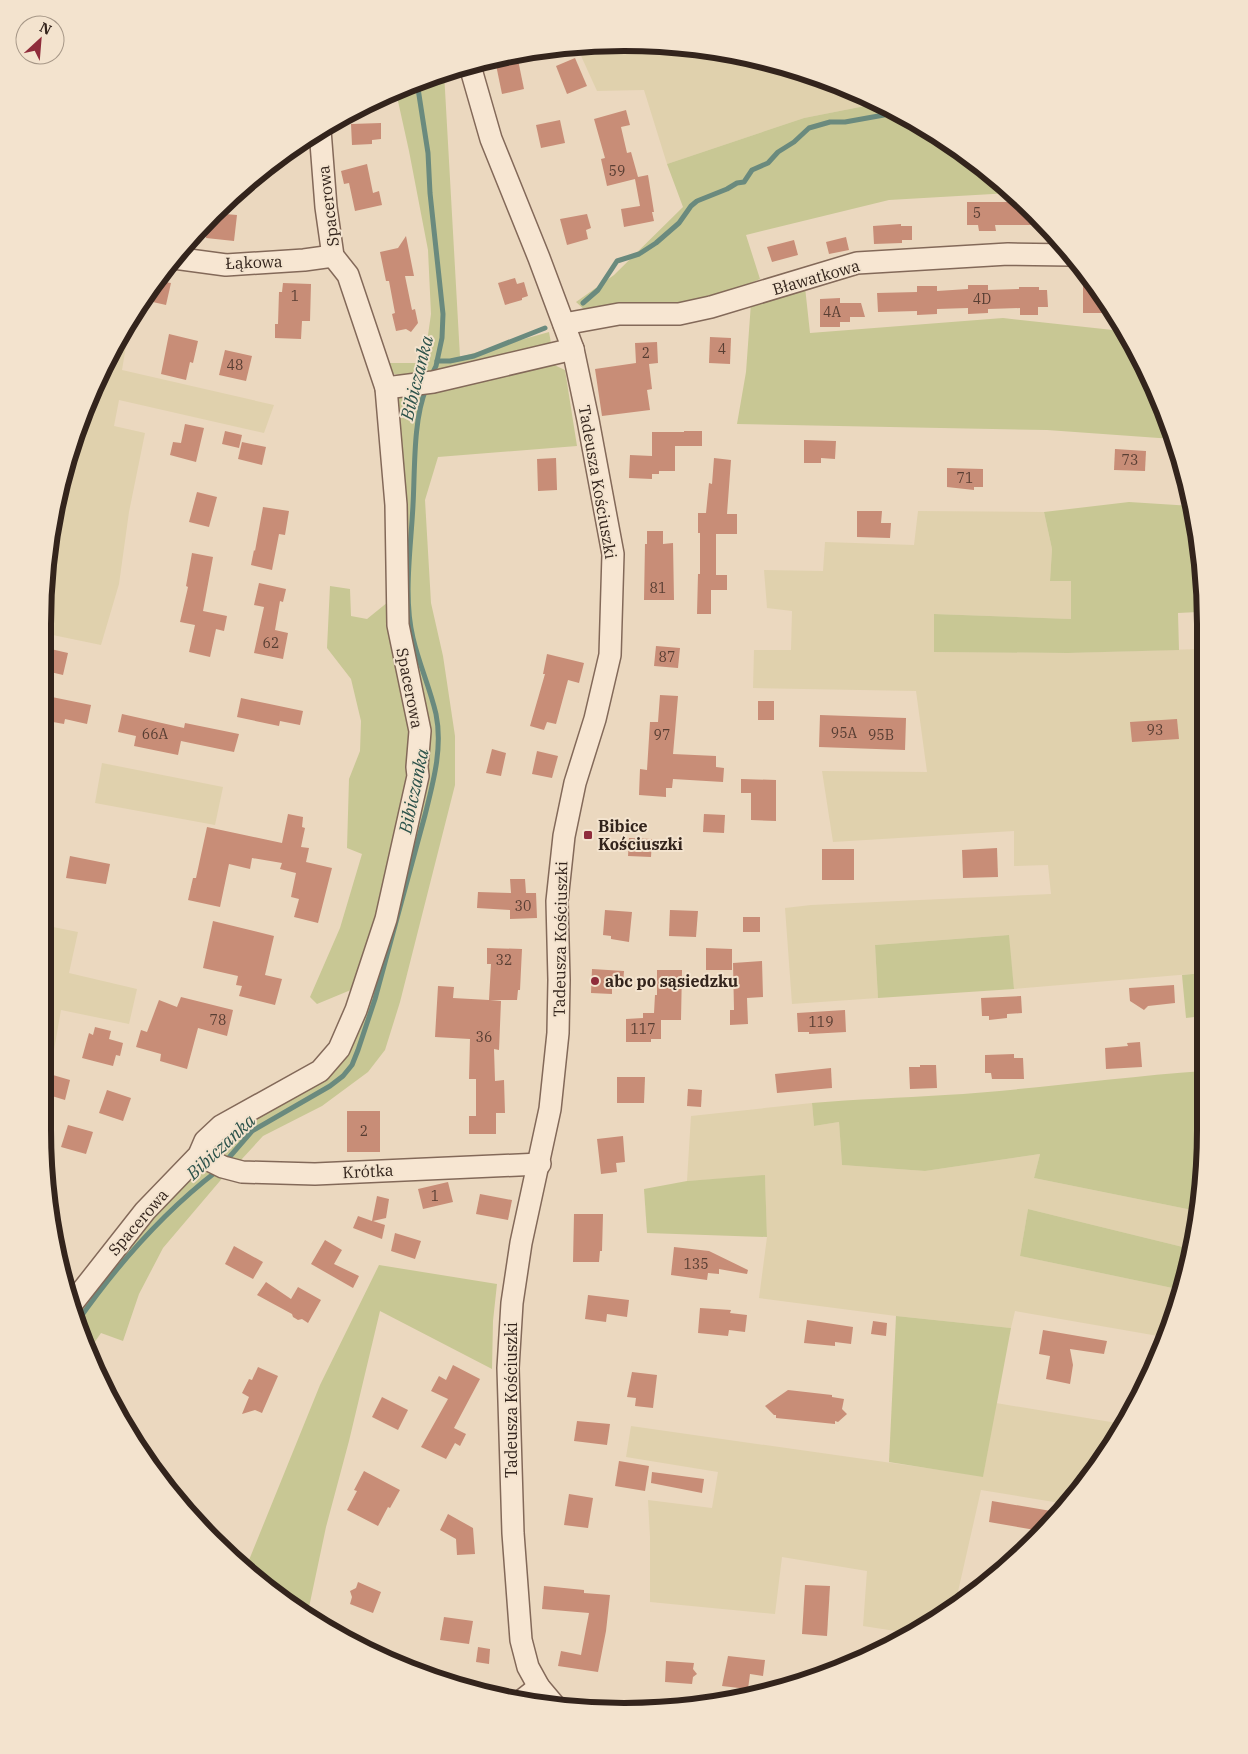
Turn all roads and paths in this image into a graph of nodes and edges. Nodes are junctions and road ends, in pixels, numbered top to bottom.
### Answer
1 (472, 72) edge
2 (321, 139) edge
3 (1062, 255) edge
4 (334, 256) junction
5 (183, 259) edge
6 (564, 324) junction
7 (573, 349) junction
8 (386, 388) junction
9 (213, 1162) junction
10 (540, 1164) junction
11 (77, 1297) edge
12 (539, 1687) junction
13 (529, 1695) edge
14 (548, 1698) edge

1 - 6 street, Tadeusza Kościuszki
2 - 4 street, Spacerowa
3 - 6 street, Bławatkowa
4 - 5 street, Łąkowa
4 - 8 street, Spacerowa
6 - 7 street, Tadeusza Kościuszki
7 - 8 street
7 - 10 street, Tadeusza Kościuszki
8 - 9 street, Spacerowa
9 - 10 street, Krótka
9 - 11 street, Spacerowa
10 - 12 street, Tadeusza Kościuszki
12 - 13 street
12 - 14 street, Tadeusza Kościuszki

